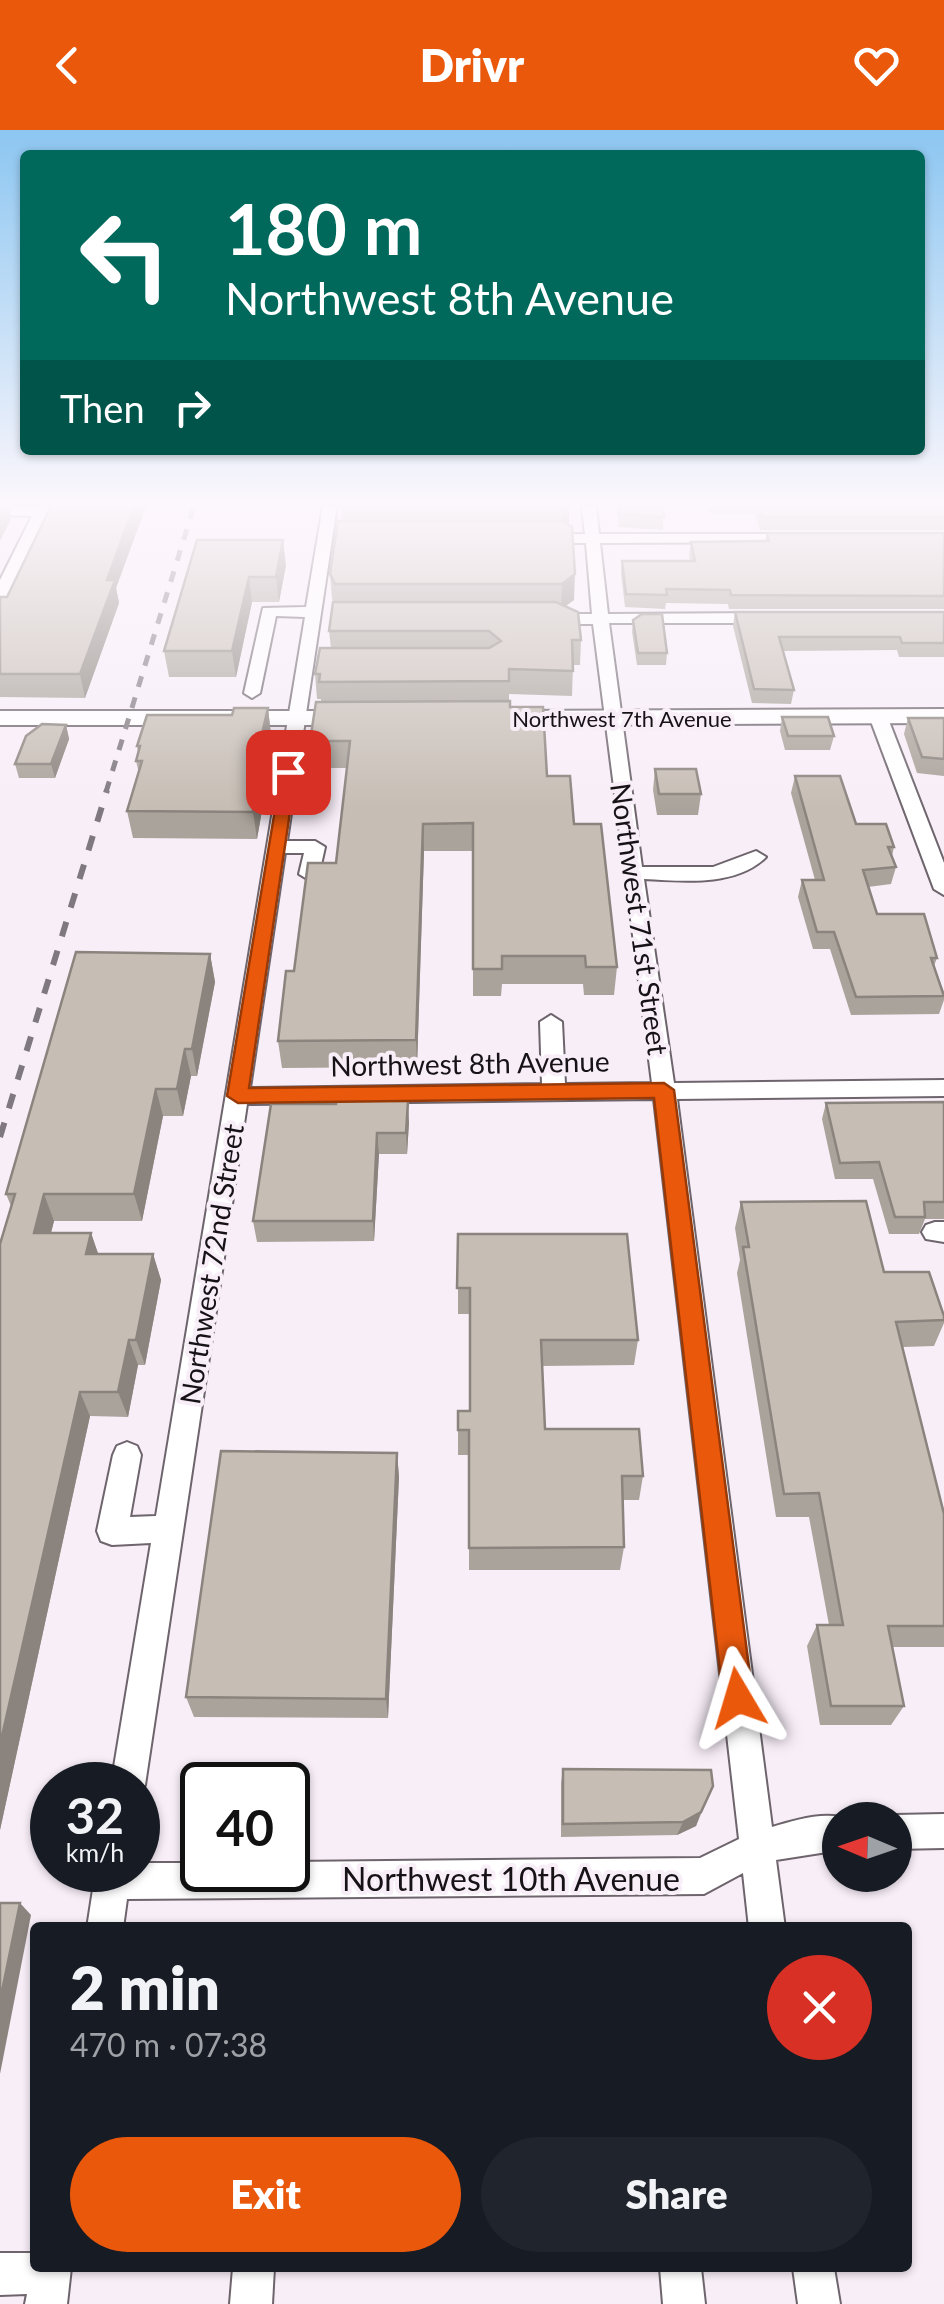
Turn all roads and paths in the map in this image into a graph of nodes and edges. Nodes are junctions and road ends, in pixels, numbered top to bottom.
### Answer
1 (313, 607) edge
2 (601, 607) edge
3 (312, 615) junction
4 (331, 618) edge
5 (784, 618) edge
6 (522, 619) edge
7 (602, 619) junction
8 (273, 654) junction
9 (305, 659) junction
10 (328, 664) edge
11 (252, 693) dead end
12 (878, 716) junction
13 (944, 716) edge
14 (0, 718) edge
15 (296, 718) junction
16 (374, 718) edge
17 (473, 718) edge
18 (612, 718) junction
19 (276, 846) junction
20 (756, 857) dead end
21 (633, 873) junction
22 (309, 874) edge
23 (944, 889) edge
24 (551, 1022) dead end
25 (944, 1088) edge
26 (664, 1090) junction
27 (554, 1092) junction
28 (238, 1096) junction
29 (127, 1456) dead end
30 (168, 1529) junction
31 (132, 1762) edge
32 (944, 1831) edge
33 (912, 1832) edge
34 (822, 1834) edge
35 (756, 1849) junction
36 (160, 1876) edge
37 (111, 1892) edge
38 (106, 1922) edge
39 (767, 1922) edge
40 (254, 2272) edge
41 (681, 2272) edge
42 (815, 2272) edge
43 (0, 2274) edge
44 (49, 2282) edge
45 (250, 2304) edge
46 (684, 2304) edge
47 (819, 2304) edge

1 - 3 street, Northwest 72nd Street
2 - 7 street, Northwest 71st Street
3 - 4 street
3 - 8 street
3 - 9 street, Northwest 72nd Street
5 - 7 street
6 - 7 street
7 - 18 street, Northwest 71st Street
8 - 9 street
8 - 11 street
9 - 10 street
9 - 15 street, Northwest 72nd Street
12 - 13 main road, Northwest 7th Avenue
12 - 18 main road, Northwest 7th Avenue
12 - 23 street
14 - 15 main road
15 - 16 main road
15 - 19 street, Northwest 72nd Street
17 - 18 main road, Northwest 7th Avenue
18 - 21 street, Northwest 71st Street
19 - 22 street
19 - 28 street, Northwest 72nd Street
20 - 21 street
21 - 26 street, Northwest 71st Street
24 - 27 street
25 - 26 street, Northwest 8th Avenue
26 - 27 street, Northwest 8th Avenue
26 - 35 street, Northwest 71st Street
27 - 28 street, Northwest 8th Avenue
28 - 30 street, Northwest 72nd Street
29 - 30 street
30 - 31 street, Northwest 72nd Street
32 - 33 street
34 - 35 street, Northwest 10th Avenue
35 - 36 street, Northwest 10th Avenue
35 - 39 street, Northwest 71st Street
37 - 38 street
40 - 45 street
41 - 46 street
42 - 47 street
43 - 44 street

